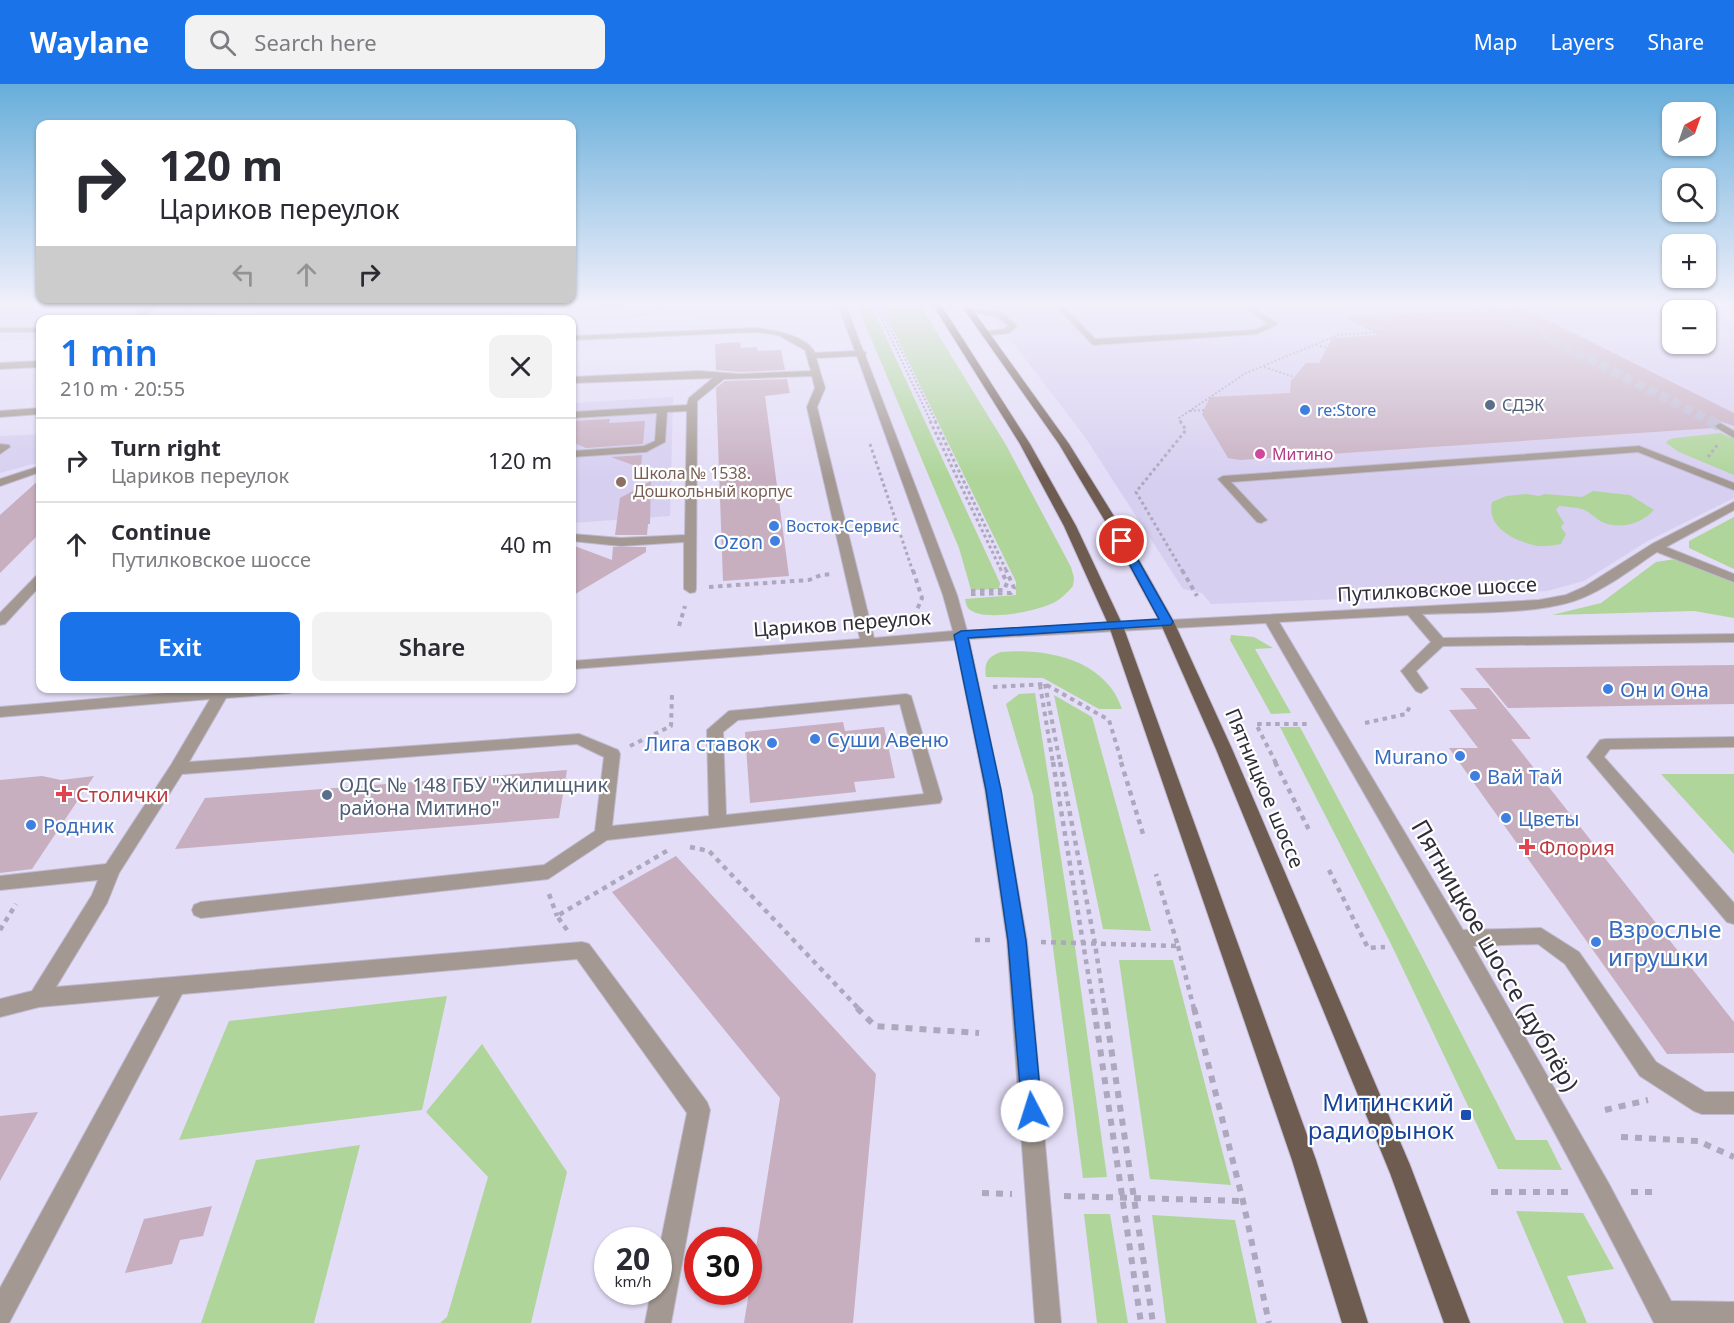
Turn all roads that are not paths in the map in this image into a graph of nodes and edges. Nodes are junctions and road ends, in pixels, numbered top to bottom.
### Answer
1 (813, 363) edge
2 (866, 363) edge
3 (974, 363) edge
4 (1006, 363) edge
5 (36, 364) edge
6 (0, 366) edge
7 (816, 373) junction
8 (722, 376) junction
9 (576, 380) edge
10 (692, 408) junction
11 (662, 410) junction
12 (36, 411) edge
13 (0, 414) edge
14 (576, 415) edge
15 (576, 454) edge
16 (36, 470) edge
17 (0, 483) edge
18 (1734, 487) edge
19 (1734, 505) edge
20 (1261, 520) dead end
21 (576, 538) edge
22 (691, 538) junction
23 (1656, 547) junction
24 (1734, 579) edge
25 (36, 583) edge
26 (690, 589) road end
27 (1411, 610) junction
28 (1270, 618) junction
29 (0, 621) edge
30 (1167, 622) junction
31 (1116, 626) junction
32 (961, 635) junction
33 (1734, 638) edge
34 (868, 642) junction
35 (1438, 642) junction
36 (576, 665) edge
37 (1421, 688) road end
38 (232, 693) edge
39 (221, 694) junction
40 (0, 712) edge
41 (1734, 742) edge
42 (177, 769) junction
43 (718, 822) junction
44 (603, 834) junction
45 (111, 871) junction
46 (0, 883) edge
47 (201, 910) dead end
48 (1734, 916) edge
49 (1458, 938) junction
50 (176, 986) junction
51 (39, 998) junction
52 (0, 1008) edge
53 (1734, 1103) edge
54 (0, 1314) edge
55 (1734, 1315) edge
56 (1666, 1319) edge
57 (658, 1323) edge
58 (1048, 1323) edge
59 (1355, 1323) edge
60 (1457, 1323) edge

1 - 7 street
2 - 32 street
3 - 31 main road
4 - 30 main road, Пятницкое шоссе
5 - 6 street
7 - 8 street
7 - 34 street
8 - 9 street
8 - 10 street
10 - 11 street
10 - 22 street
11 - 14 street
11 - 15 street
12 - 13 street
16 - 17 street
18 - 20 street
19 - 23 street, Путилковское шоссе
21 - 22 street
22 - 26 street
23 - 24 street
23 - 27 street, Путилковское шоссе
25 - 29 street
27 - 28 street, Путилковское шоссе
27 - 35 street
28 - 30 street, Путилковское шоссе
28 - 49 street, Пятницкое шоссе (дублёр)
30 - 31 street, Путилковское шоссе
30 - 60 main road, Пятницкое шоссе
31 - 32 street, Цариков переулок
31 - 59 main road
32 - 34 street, Цариков переулок
32 - 58 street
33 - 35 street
34 - 36 street, Цариков переулок
35 - 37 street
38 - 39 street
39 - 40 street
39 - 42 street
41 - 48 street
42 - 44 street
42 - 45 street
43 - 43 street
43 - 44 street
44 - 47 street
45 - 46 street
45 - 51 street
49 - 53 street
49 - 56 street, Пятницкое шоссе (дублёр)
50 - 51 street
50 - 54 street
50 - 57 street
51 - 52 street
55 - 56 street

